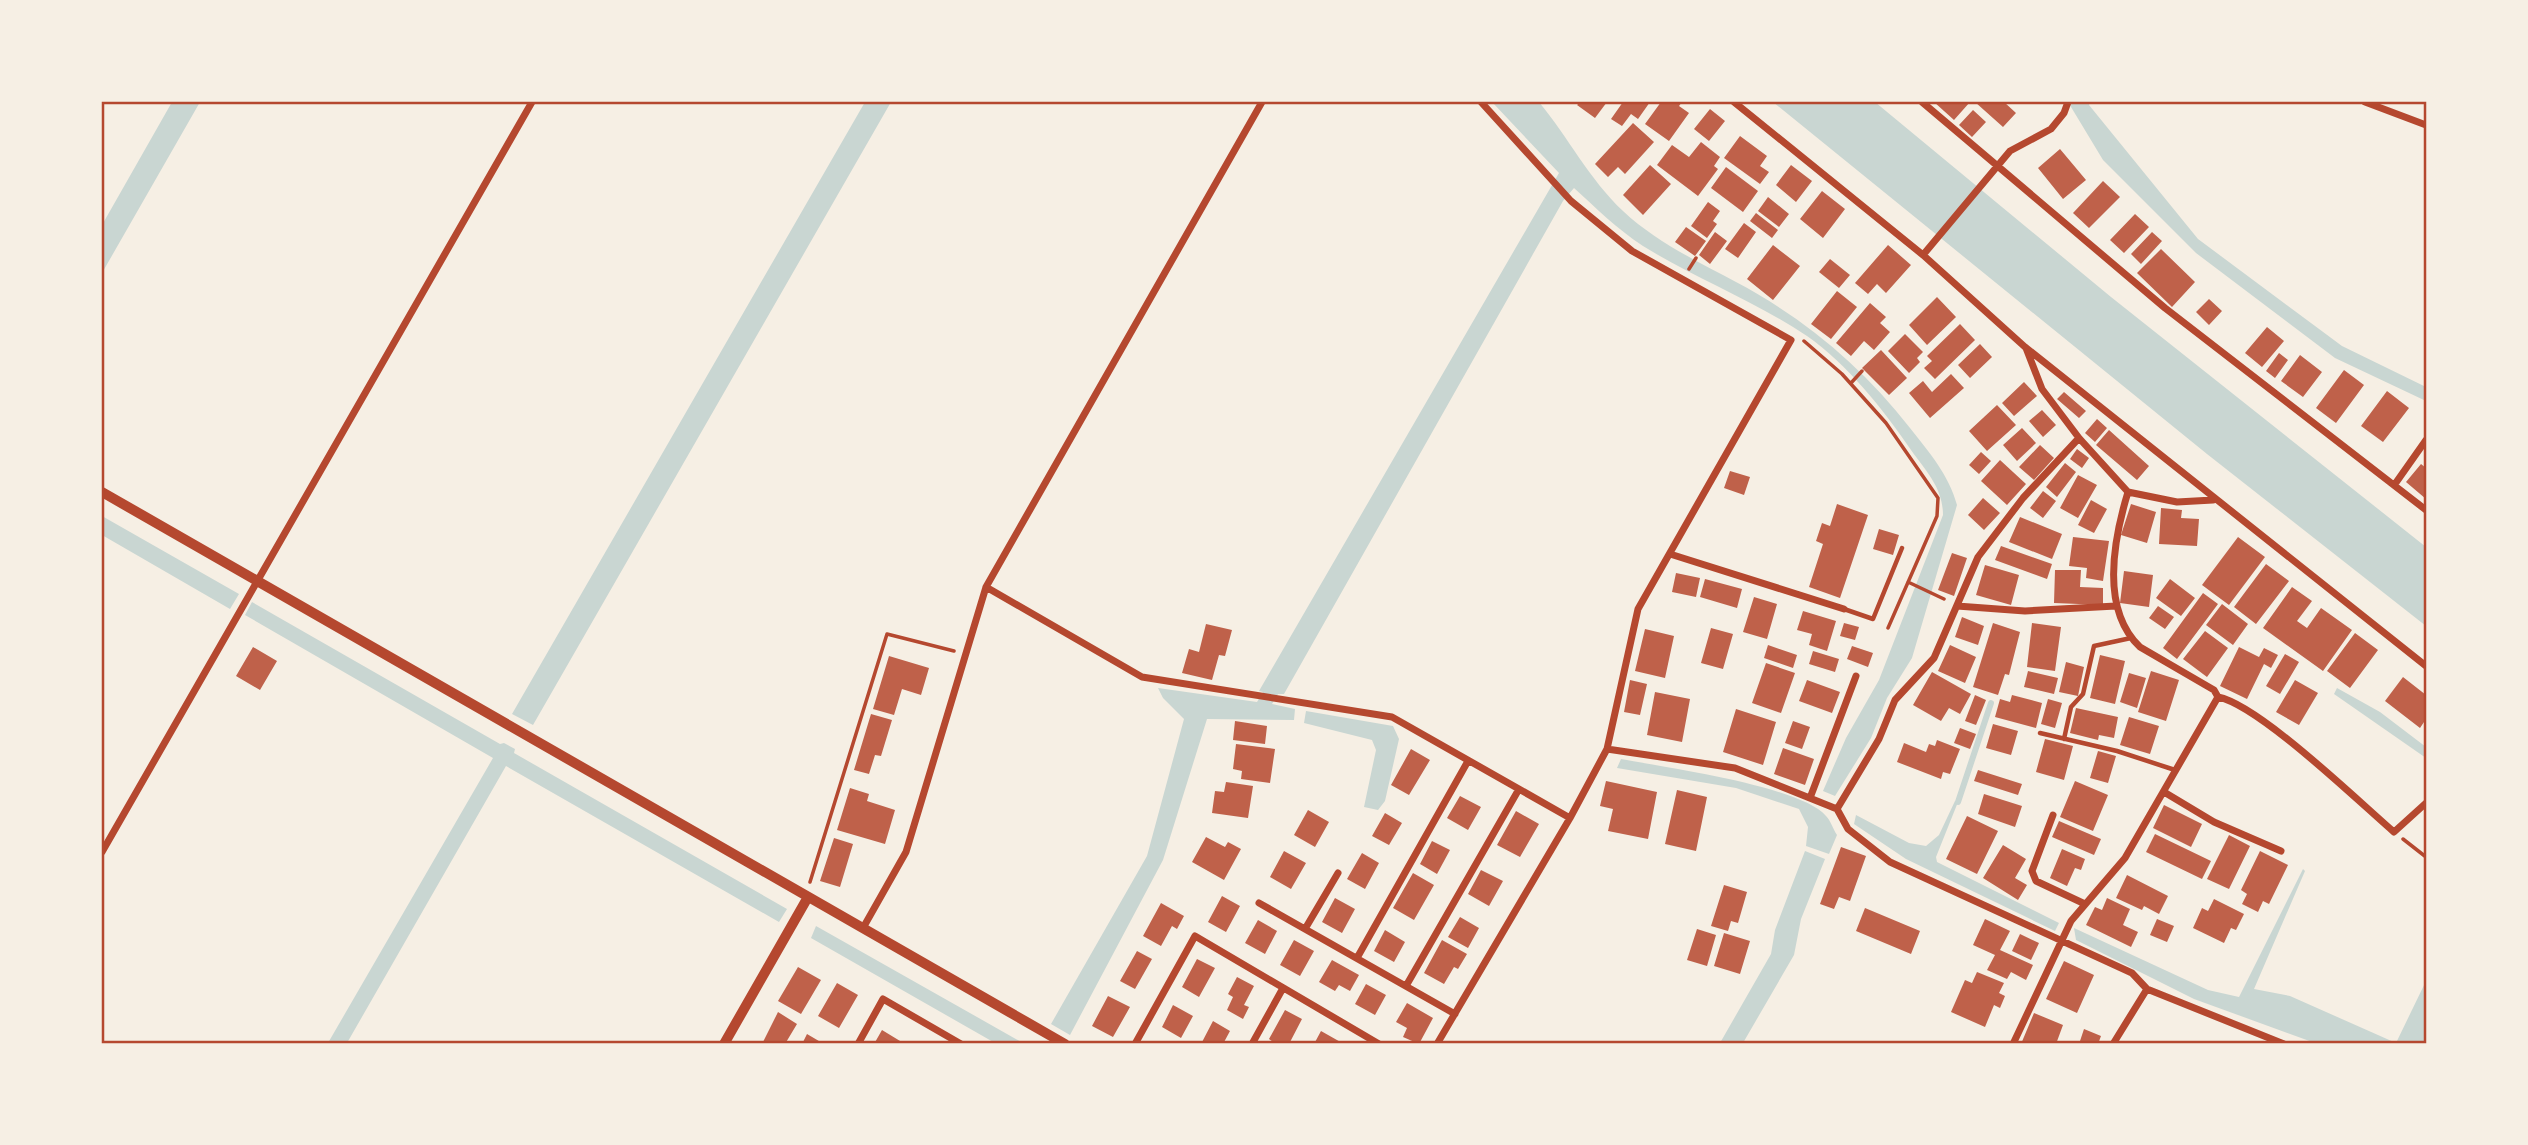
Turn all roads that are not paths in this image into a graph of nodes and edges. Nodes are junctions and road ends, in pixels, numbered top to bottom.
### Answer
1 (532, 102) edge
2 (1262, 102) edge
3 (1481, 102) edge
4 (1734, 102) edge
5 (1922, 102) edge
6 (2068, 102) edge
7 (2365, 102) edge
8 (2427, 125) edge
9 (1998, 164) junction
10 (1923, 255) junction
11 (2025, 347) junction
12 (2079, 438) junction
13 (2427, 440) edge
14 (2395, 484) junction
15 (102, 492) edge
16 (2127, 492) junction
17 (2214, 500) junction
18 (2427, 510) edge
19 (1902, 548) dead end
20 (1670, 554) junction
21 (256, 581) junction
22 (986, 587) junction
23 (1957, 606) junction
24 (2116, 606) junction
25 (1844, 609) joint
26 (2131, 638) junction
27 (2427, 666) edge
28 (1856, 676) dead end
29 (2218, 697) junction
30 (2039, 733) dead end
31 (2064, 739) junction
32 (1607, 749) junction
33 (1468, 761) junction
34 (2176, 771) junction
35 (1519, 789) junction
36 (2164, 792) junction
37 (1811, 798) junction
38 (2427, 803) edge
39 (1837, 809) junction
40 (2053, 815) dead end
41 (1570, 818) junction
42 (2281, 851) dead end
43 (102, 852) edge
44 (1338, 873) dead end
45 (808, 897) junction
46 (1259, 903) dead end
47 (2085, 904) junction
48 (863, 928) junction
49 (1305, 929) junction
50 (2062, 940) junction
51 (1357, 958) junction
52 (1406, 986) junction
53 (1283, 988) junction
54 (2147, 989) junction
55 (1455, 1014) junction
56 (1368, 1041) edge
57 (724, 1044) edge
58 (858, 1044) edge
59 (961, 1044) edge
60 (1065, 1044) edge
61 (1135, 1044) edge
62 (1252, 1044) edge
63 (1379, 1044) edge
64 (1437, 1044) edge
65 (2013, 1044) edge
66 (2113, 1044) edge
67 (2284, 1044) edge

1 - 21 street
2 - 22 street
3 - 20 street
4 - 10 street
5 - 9 street
6 - 9 street
7 - 8 street
9 - 10 street
9 - 14 street
10 - 11 street
11 - 12 street
11 - 17 street
12 - 16 street
12 - 23 street
13 - 14 street
14 - 18 street
15 - 21 street
16 - 17 street
16 - 24 street
17 - 27 street
19 - 25 lane
20 - 25 street
20 - 32 street
21 - 43 street
21 - 45 street
22 - 33 street
22 - 48 street
23 - 24 street
23 - 39 street
24 - 26 street
26 - 29 street
26 - 31 lane
28 - 37 street
29 - 34 street
29 - 38 street
30 - 31 lane
31 - 34 lane
32 - 37 street
32 - 41 street
33 - 35 street
33 - 51 street
34 - 36 street
35 - 41 street
35 - 52 street
36 - 42 street
36 - 47 street
37 - 39 street
39 - 50 street
40 - 47 street
41 - 55 street
44 - 49 street
45 - 48 street
45 - 57 street
46 - 49 street
47 - 50 street
48 - 60 street
49 - 51 street
50 - 54 street
50 - 65 street
51 - 52 street
52 - 55 street
53 - 56 street
53 - 61 street
53 - 62 street
54 - 66 street
54 - 67 street
55 - 64 street
56 - 63 street
58 - 59 street

